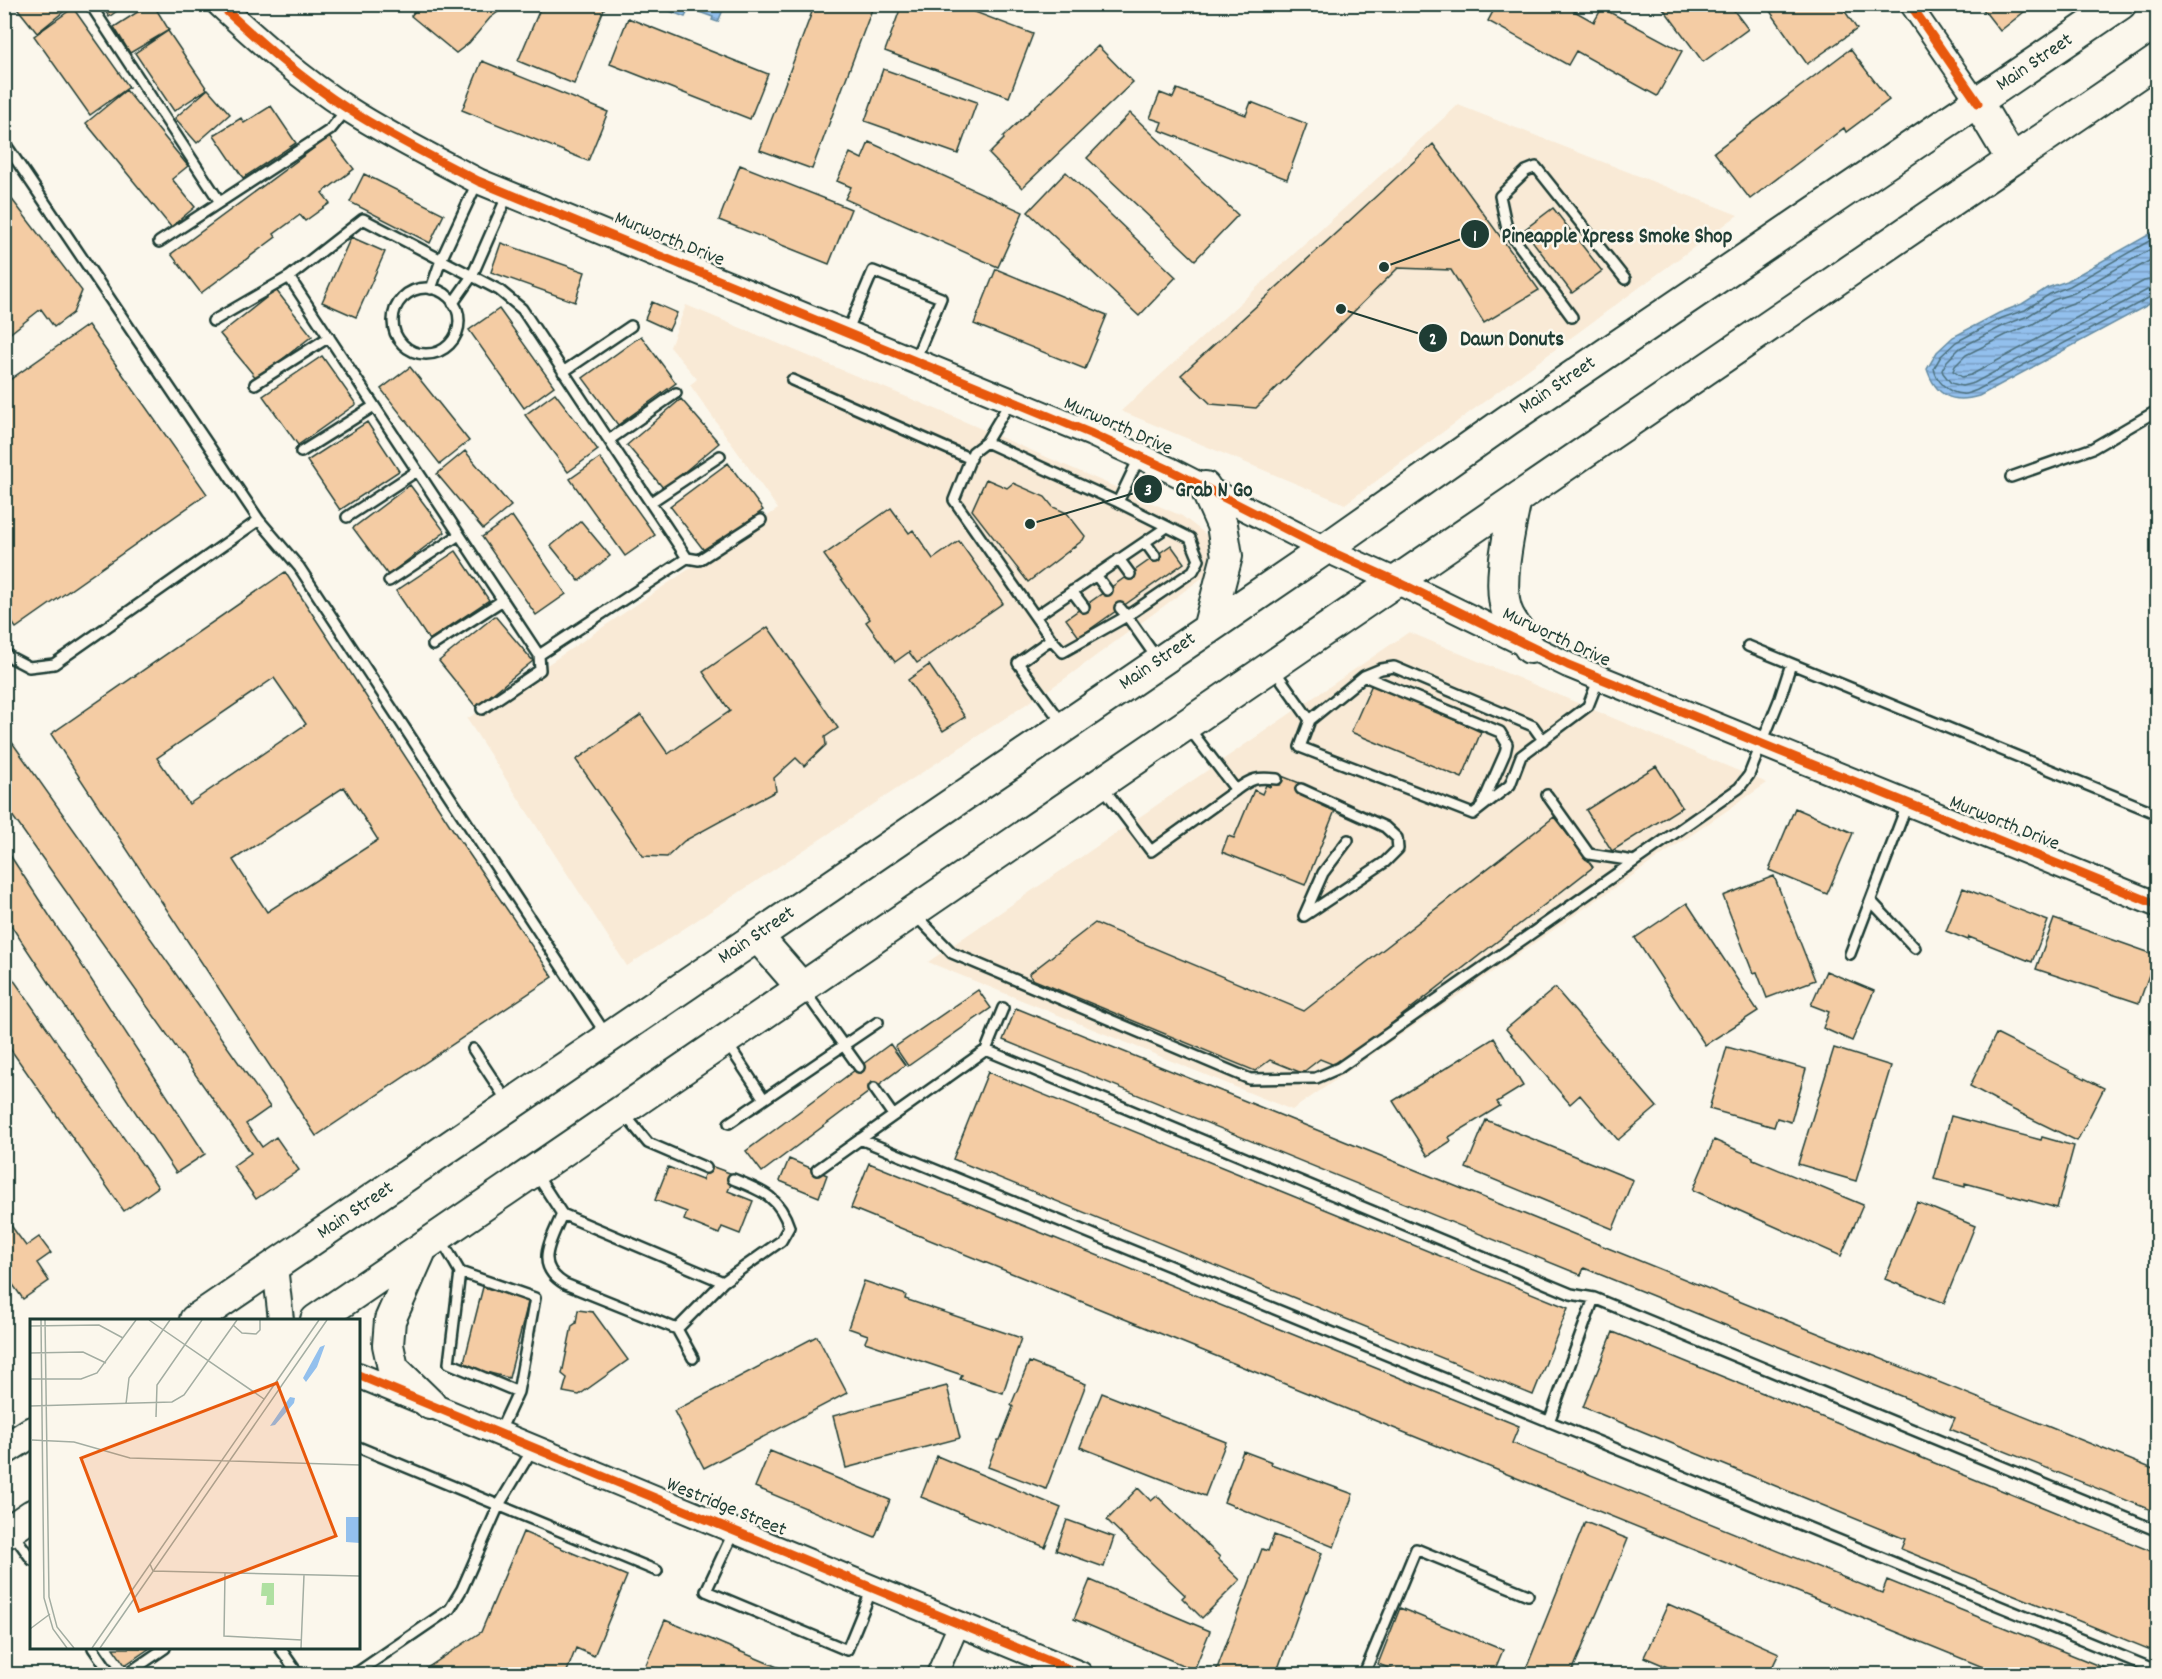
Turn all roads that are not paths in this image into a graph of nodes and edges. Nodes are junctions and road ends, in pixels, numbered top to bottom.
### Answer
1 (90, 4) edge
2 (219, 4) edge
3 (1910, 4) edge
4 (2121, 4) edge
5 (2157, 60) edge
6 (1978, 103) junction
7 (347, 109) junction
8 (4, 142) edge
9 (2012, 160) junction
10 (478, 181) junction
11 (508, 194) junction
12 (220, 202) junction
13 (159, 242) dead end
14 (441, 260) junction
15 (472, 276) junction
16 (289, 277) junction
17 (1626, 279) dead end
18 (431, 289) junction
19 (453, 303) junction
20 (1572, 317) dead end
21 (213, 321) dead end
22 (631, 326) dead end
23 (847, 332) junction
24 (329, 337) junction
25 (915, 360) junction
26 (563, 372) junction
27 (792, 380) dead end
28 (255, 384) dead end
29 (676, 393) dead end
30 (1011, 400) junction
31 (374, 406) junction
32 (2157, 410) edge
33 (609, 440) junction
34 (986, 442) junction
35 (301, 452) dead end
36 (720, 456) dead end
37 (1140, 456) junction
38 (971, 459) junction
39 (417, 471) junction
40 (2011, 477) dead end
41 (1205, 487) junction
42 (1516, 499) junction
43 (651, 502) junction
44 (1118, 502) junction
45 (346, 517) dead end
46 (259, 520) junction
47 (761, 520) dead end
48 (1167, 527) junction
49 (459, 535) junction
50 (1145, 542) junction
51 (1325, 549) junction
52 (1155, 556) dead end
53 (687, 558) junction
54 (1119, 559) junction
55 (1130, 574) dead end
56 (1168, 574) dead end
57 (1096, 575) junction
58 (389, 581) dead end
59 (1396, 581) junction
60 (1175, 584) junction
61 (1107, 590) dead end
62 (1072, 591) junction
63 (1143, 592) dead end
64 (503, 600) junction
65 (1150, 600) junction
66 (1084, 607) dead end
67 (1123, 612) junction
68 (1036, 616) junction
69 (1208, 629) junction
70 (1051, 639) junction
71 (433, 645) dead end
72 (1748, 646) dead end
73 (1530, 648) junction
74 (4, 652) edge
75 (539, 655) junction
76 (1159, 662) junction
77 (1791, 664) junction
78 (1272, 666) junction
79 (1364, 676) junction
80 (1599, 678) junction
81 (482, 709) dead end
82 (1310, 720) junction
83 (1186, 725) junction
84 (1065, 726) junction
85 (1543, 740) junction
86 (1761, 744) junction
87 (1277, 779) dead end
88 (1100, 784) junction
89 (1301, 789) dead end
90 (1236, 790) junction
91 (1547, 795) dead end
92 (1908, 803) junction
93 (1481, 808) junction
94 (2157, 814) edge
95 (1348, 840) dead end
96 (1634, 861) junction
97 (1871, 901) junction
98 (2157, 905) edge
99 (912, 913) junction
100 (757, 936) junction
101 (1915, 948) dead end
102 (1850, 954) dead end
103 (803, 989) junction
104 (1003, 1008) dead end
105 (878, 1022) dead end
106 (608, 1038) junction
107 (726, 1041) junction
108 (844, 1045) junction
109 (473, 1049) dead end
110 (986, 1050) junction
111 (859, 1067) dead end
112 (874, 1088) dead end
113 (764, 1099) junction
114 (510, 1105) junction
115 (622, 1111) junction
116 (893, 1115) junction
117 (729, 1123) dead end
118 (860, 1139) junction
119 (706, 1168) dead end
120 (817, 1170) dead end
121 (535, 1171) junction
122 (733, 1179) dead end
123 (562, 1214) junction
124 (430, 1242) junction
125 (275, 1266) junction
126 (460, 1272) junction
127 (723, 1282) junction
128 (1594, 1298) junction
129 (196, 1319) edge
130 (280, 1319) edge
131 (317, 1319) edge
132 (677, 1329) junction
133 (693, 1358) dead end
134 (360, 1376) edge
135 (518, 1392) junction
136 (430, 1404) junction
137 (1549, 1422) junction
138 (30, 1433) edge
139 (499, 1433) junction
140 (360, 1448) edge
141 (533, 1448) junction
142 (4, 1450) edge
143 (499, 1505) junction
144 (16, 1526) edge
145 (734, 1531) junction
146 (2157, 1531) edge
147 (30, 1556) edge
148 (657, 1571) dead end
149 (873, 1588) junction
150 (1528, 1595) dead end
151 (959, 1624) junction
152 (94, 1649) edge
153 (162, 1649) edge
154 (280, 1649) edge
155 (2157, 1671) edge
156 (111, 1674) edge
157 (127, 1674) edge
158 (298, 1674) edge
159 (355, 1674) edge
160 (937, 1674) edge
161 (1080, 1674) edge
162 (1364, 1674) edge

1 - 12 lane
2 - 7 street, Murworth Drive
3 - 6 street
4 - 6 main road, Main Street
5 - 9 main road
6 - 9 main road
6 - 51 main road, Main Street
7 - 10 street, Murworth Drive
7 - 12 lane
8 - 46 lane
9 - 42 main road
10 - 11 street, Murworth Drive
10 - 14 lane
11 - 15 lane
11 - 23 street, Murworth Drive
12 - 13 lane
14 - 15 lane
14 - 16 lane
14 - 18 lane
15 - 19 lane
15 - 26 lane
16 - 21 lane
16 - 24 lane
17 - 20 lane
18 - 19 lane
18 - 19 lane
22 - 26 lane
23 - 25 street, Murworth Drive
23 - 25 lane
24 - 28 lane
24 - 31 lane
25 - 30 street, Murworth Drive
26 - 33 lane
27 - 38 lane
29 - 33 lane
30 - 34 lane
30 - 37 street, Murworth Drive
31 - 35 lane
31 - 39 lane
32 - 40 lane
33 - 43 lane
34 - 38 lane
34 - 44 lane
36 - 43 lane
37 - 41 street, Murworth Drive
37 - 44 lane
38 - 68 lane
39 - 45 lane
39 - 49 lane
41 - 51 street, Murworth Drive
41 - 69 main road
42 - 59 main road
42 - 73 main road
43 - 53 lane
44 - 48 lane
46 - 74 lane
46 - 106 lane
47 - 53 lane
48 - 50 lane
48 - 60 lane
49 - 58 lane
49 - 64 lane
50 - 52 lane
50 - 54 lane
51 - 59 street, Murworth Drive
51 - 69 main road, Main Street
53 - 75 lane
54 - 55 lane
54 - 57 lane
56 - 60 lane
57 - 61 lane
57 - 62 lane
59 - 73 street, Murworth Drive
59 - 78 main road
60 - 65 lane
62 - 66 lane
62 - 68 lane
63 - 65 lane
64 - 71 lane
64 - 75 lane
65 - 67 lane
67 - 70 lane
67 - 76 lane
68 - 70 lane
69 - 76 main road, Main Street
70 - 84 lane
72 - 77 lane
73 - 80 street, Murworth Drive
75 - 81 lane
76 - 84 main road, Main Street
77 - 86 lane
77 - 94 lane
78 - 82 lane
78 - 83 main road
79 - 82 lane
79 - 85 lane
79 - 93 lane
80 - 85 lane
80 - 86 street, Murworth Drive
82 - 93 lane
83 - 88 main road
83 - 90 lane
84 - 100 main road, Main Street
85 - 93 lane
86 - 92 street, Murworth Drive
86 - 96 lane
87 - 90 lane
88 - 90 lane
88 - 99 main road
89 - 95 lane
91 - 96 lane
92 - 97 lane
92 - 98 street, Murworth Drive
96 - 99 lane
97 - 101 lane
97 - 102 lane
99 - 103 main road
100 - 103 main road
100 - 106 main road, Main Street
103 - 107 main road
103 - 108 lane
104 - 110 lane
105 - 108 lane
106 - 114 main road, Main Street
107 - 113 lane
107 - 115 main road
108 - 111 lane
108 - 113 lane
109 - 114 lane
110 - 116 lane
110 - 128 lane
112 - 116 lane
113 - 117 lane
114 - 125 main road, Main Street
115 - 119 lane
115 - 121 main road
116 - 118 lane
118 - 120 lane
118 - 137 lane
121 - 123 lane
121 - 124 main road
122 - 127 lane
123 - 127 lane
123 - 132 lane
124 - 126 lane
124 - 131 main road
124 - 136 main road
125 - 129 main road, Main Street
125 - 130 street
126 - 135 lane
126 - 135 lane
127 - 132 lane
128 - 137 lane
128 - 146 lane
132 - 133 lane
134 - 136 street, Westridge Street
135 - 139 lane
136 - 139 street, Westridge Street
137 - 155 lane
138 - 142 main road
139 - 141 street, Westridge Street
140 - 143 lane
141 - 143 lane
141 - 145 street, Westridge Street
143 - 148 lane
143 - 159 lane
144 - 147 lane
145 - 149 street, Westridge Street
145 - 149 lane
149 - 151 street, Westridge Street
150 - 162 lane
151 - 160 street
151 - 161 street, Westridge Street
152 - 156 lane
153 - 157 lane
154 - 158 lane

